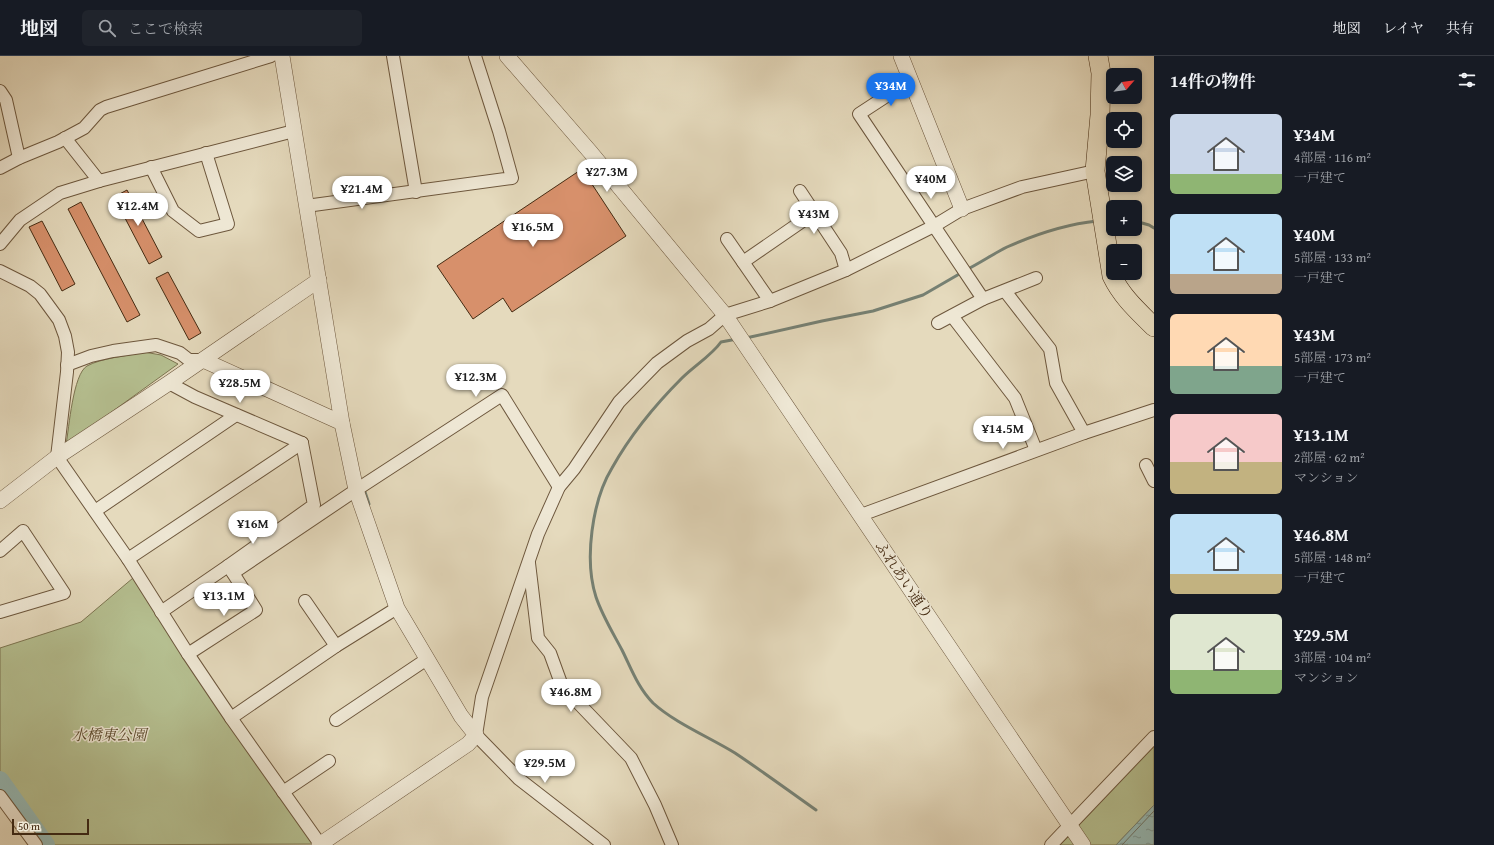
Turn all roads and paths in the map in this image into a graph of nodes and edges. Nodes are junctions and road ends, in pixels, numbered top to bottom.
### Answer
1 (271, 56) edge
2 (282, 56) edge
3 (393, 56) edge
4 (475, 56) edge
5 (507, 56) edge
6 (901, 56) edge
7 (1098, 56) edge
8 (911, 80) junction
9 (0, 91) edge
10 (294, 131) junction
11 (65, 138) junction
12 (206, 153) junction
13 (19, 158) junction
14 (151, 167) junction
15 (0, 168) edge
16 (1095, 171) junction
17 (99, 181) junction
18 (416, 192) junction
19 (800, 192) dead end
20 (306, 206) junction
21 (962, 209) junction
22 (814, 213) junction
23 (934, 226) junction
24 (727, 239) dead end
25 (0, 244) edge
26 (743, 262) junction
27 (846, 270) junction
28 (0, 271) edge
29 (1036, 278) dead end
30 (320, 280) junction
31 (1006, 291) junction
32 (984, 299) junction
33 (770, 301) junction
34 (725, 315) junction
35 (952, 316) junction
36 (938, 323) dead end
37 (1154, 327) edge
38 (203, 360) junction
39 (67, 365) junction
40 (170, 383) junction
41 (1154, 410) edge
42 (236, 415) junction
43 (342, 423) junction
44 (1084, 433) junction
45 (302, 443) junction
46 (1036, 450) junction
47 (57, 457) junction
48 (1146, 465) dead end
49 (1154, 481) edge
50 (559, 487) junction
51 (356, 490) junction
52 (0, 501) edge
53 (95, 511) junction
54 (861, 515) junction
55 (0, 551) edge
56 (128, 559) junction
57 (529, 560) junction
58 (231, 569) junction
59 (306, 601) dead end
60 (397, 608) junction
61 (0, 612) edge
62 (161, 612) junction
63 (336, 646) junction
64 (188, 654) junction
65 (427, 659) junction
66 (231, 718) junction
67 (336, 720) dead end
68 (476, 735) junction
69 (1154, 737) edge
70 (329, 761) dead end
71 (283, 792) junction
72 (0, 796) edge
73 (1071, 828) junction
74 (32, 844) edge
75 (320, 845) edge
76 (604, 845) edge
77 (672, 845) edge
78 (1051, 845) edge
79 (1083, 845) edge

1 - 11 street
2 - 10 street
3 - 18 street
4 - 18 street
5 - 34 street, ふれあい通り
6 - 8 street
7 - 16 main road
8 - 21 street
8 - 23 street
9 - 13 street
10 - 12 street
10 - 20 street
11 - 13 street
11 - 17 street
12 - 14 street
12 - 14 street
13 - 15 street
14 - 17 street
16 - 21 street
16 - 37 main road
17 - 25 street
18 - 20 street
19 - 22 street
20 - 30 street
21 - 23 street
22 - 26 street
22 - 27 street
23 - 27 street
23 - 32 street
24 - 26 street
26 - 33 street
27 - 33 street
28 - 39 street
29 - 31 street
30 - 38 street
30 - 43 street
31 - 32 street
31 - 44 street
32 - 35 street
33 - 34 street
34 - 50 street
34 - 54 street, ふれあい通り
35 - 36 street
35 - 46 street
38 - 39 street
38 - 40 street
38 - 43 street
39 - 47 street
40 - 42 street
40 - 47 street
41 - 44 street
42 - 45 street
42 - 53 street
43 - 51 street
44 - 46 street
45 - 56 street
45 - 58 street
46 - 54 street
47 - 52 street
47 - 53 street
48 - 49 street
50 - 51 street
50 - 57 street
51 - 58 street
51 - 60 street
53 - 56 street
54 - 73 street, ふれあい通り
55 - 61 street
56 - 62 street
57 - 68 street
57 - 77 street
58 - 62 street
58 - 64 street
59 - 63 street
60 - 63 street
60 - 65 street
62 - 64 street
63 - 66 street
64 - 66 street
65 - 67 street
65 - 68 street
66 - 71 street
68 - 75 street
68 - 76 street
69 - 73 street
70 - 71 street
71 - 75 street
72 - 74 street
73 - 78 street
73 - 79 street, ふれあい通り

